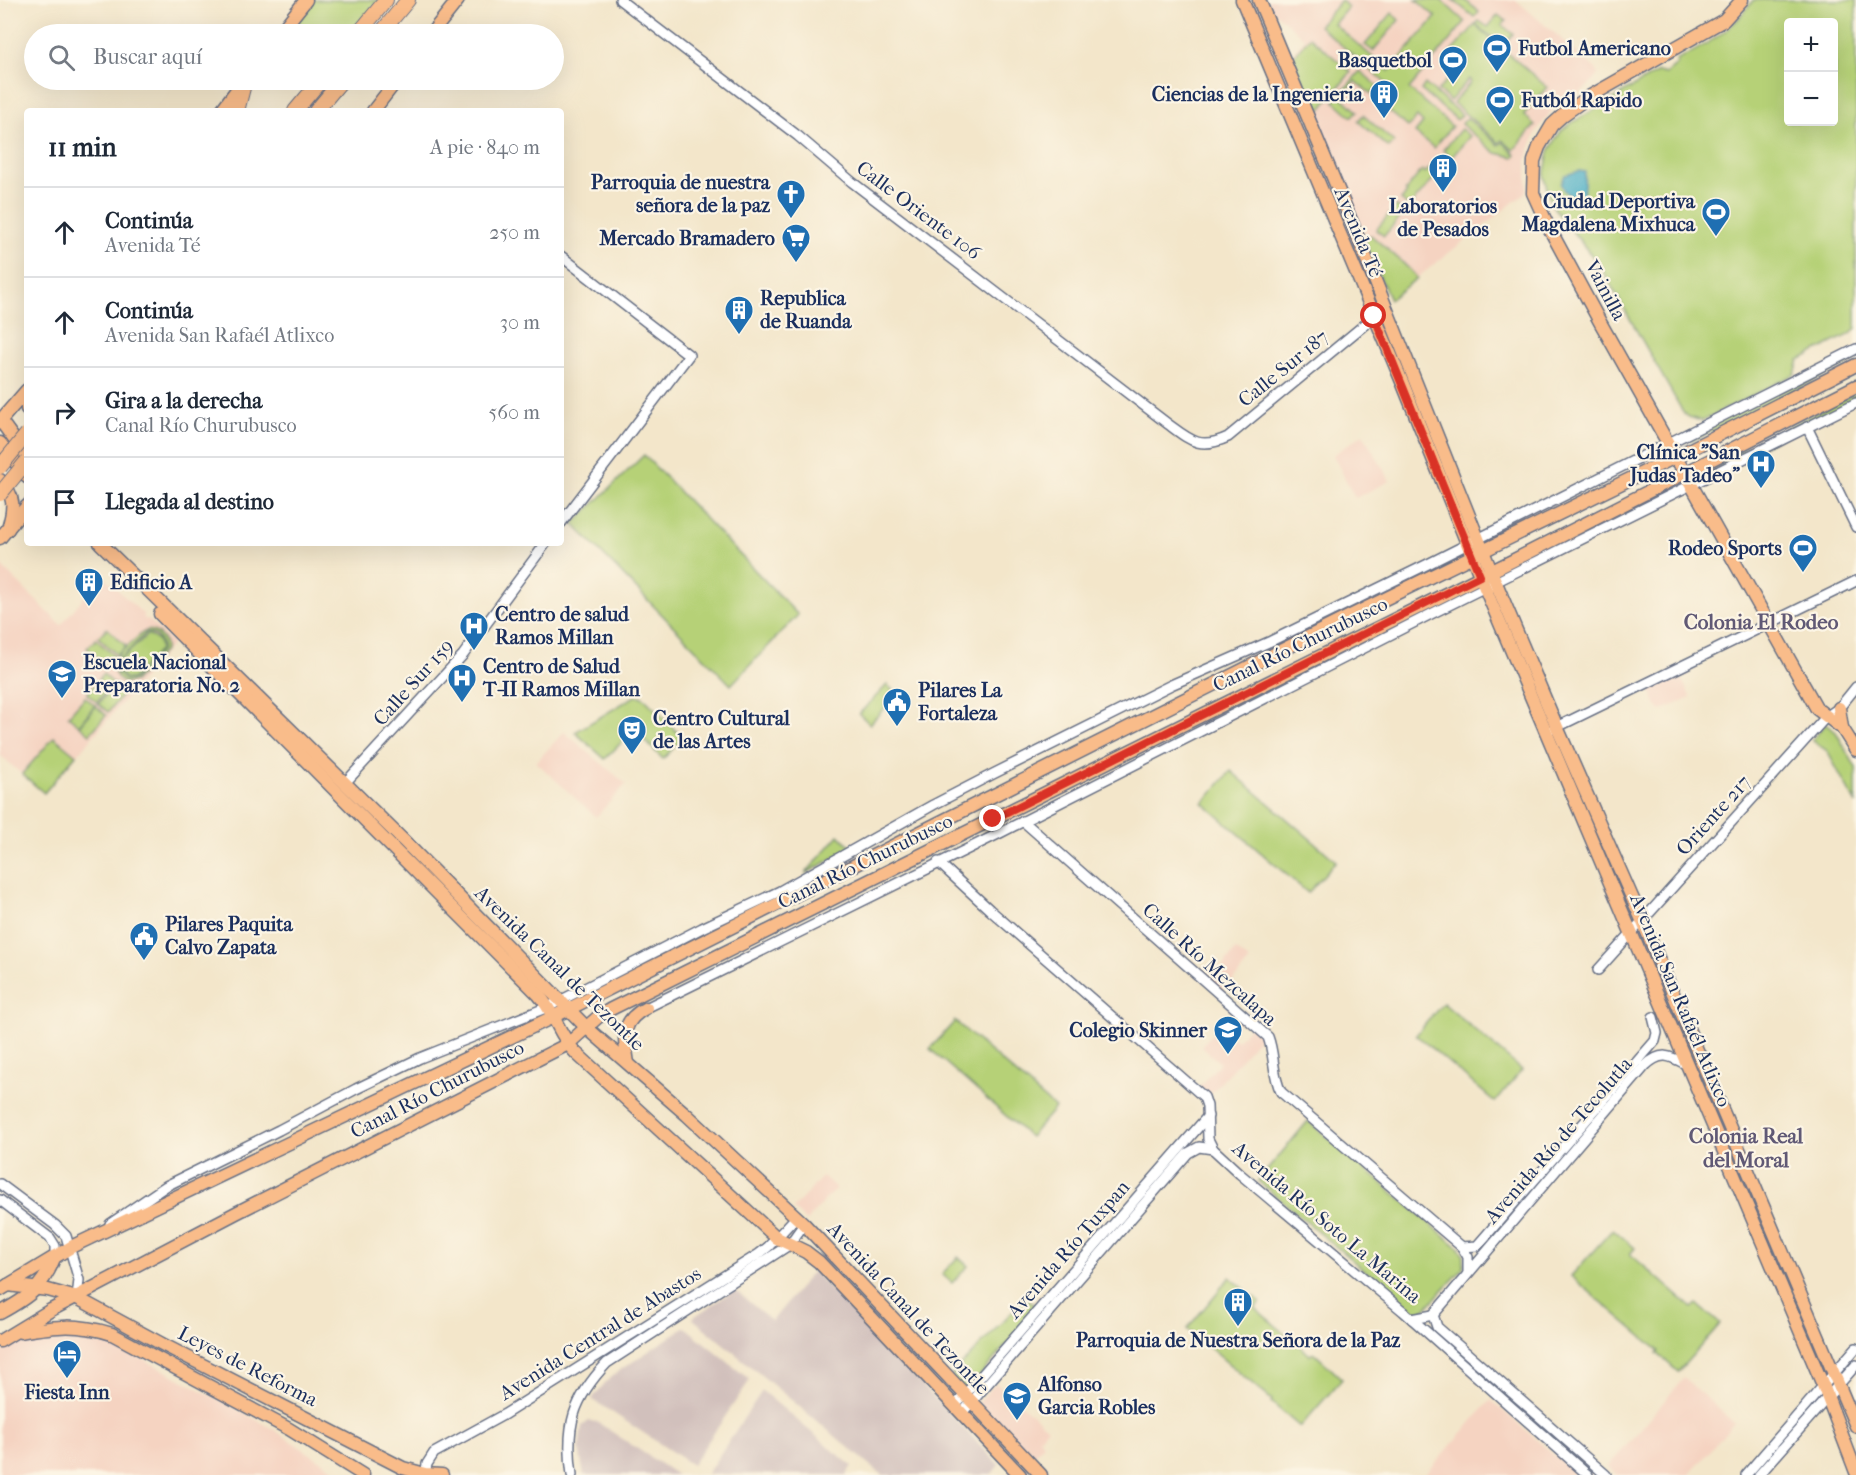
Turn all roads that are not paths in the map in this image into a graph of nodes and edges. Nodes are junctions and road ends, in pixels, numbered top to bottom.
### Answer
1 (306, 0) edge
2 (386, 0) edge
3 (408, 0) edge
4 (458, 0) edge
5 (620, 0) edge
6 (1242, 0) edge
7 (1259, 0) edge
8 (1742, 0) edge
9 (287, 24) edge
10 (366, 24) edge
11 (388, 24) edge
12 (439, 24) edge
13 (237, 90) edge
14 (242, 90) edge
15 (313, 90) edge
16 (334, 90) edge
17 (389, 90) edge
18 (222, 108) edge
19 (238, 108) edge
20 (298, 108) edge
21 (319, 108) edge
22 (375, 108) edge
23 (564, 258) edge
24 (1386, 307) junction
25 (1374, 316) junction
26 (1856, 349) edge
27 (1856, 365) edge
28 (1856, 386) edge
29 (24, 393) edge
30 (1856, 403) edge
31 (0, 421) edge
32 (1807, 427) junction
33 (24, 438) edge
34 (0, 443) edge
35 (1670, 443) junction
36 (1198, 444) joint
37 (24, 455) edge
38 (1677, 456) junction
39 (24, 463) edge
40 (0, 467) edge
41 (24, 473) edge
42 (0, 480) edge
43 (1688, 480) junction
44 (0, 494) edge
45 (24, 510) edge
46 (564, 519) edge
47 (1856, 527) edge
48 (4, 534) edge
49 (93, 546) edge
50 (103, 546) edge
51 (544, 546) edge
52 (1475, 548) junction
53 (1488, 580) junction
54 (1856, 581) edge
55 (1770, 623) junction
56 (1856, 687) edge
57 (1839, 708) junction
58 (1826, 717) junction
59 (1842, 728) junction
60 (1551, 730) junction
61 (1856, 750) edge
62 (345, 783) junction
63 (1023, 821) junction
64 (938, 862) junction
65 (780, 891) junction
66 (768, 910) junction
67 (1642, 920) junction
68 (1631, 932) junction
69 (1598, 970) dead end
70 (565, 1005) junction
71 (646, 1008) junction
72 (611, 1009) junction
73 (550, 1012) junction
74 (1653, 1017) dead end
75 (587, 1028) junction
76 (568, 1044) junction
77 (628, 1063) junction
78 (1687, 1065) junction
79 (1208, 1116) junction
80 (1213, 1149) junction
81 (0, 1184) edge
82 (0, 1200) edge
83 (800, 1220) junction
84 (94, 1236) junction
85 (777, 1238) junction
86 (789, 1245) junction
87 (71, 1247) junction
88 (1462, 1247) junction
89 (56, 1256) junction
90 (1081, 1269) junction
91 (1468, 1274) junction
92 (4, 1288) edge
93 (38, 1288) junction
94 (77, 1298) junction
95 (0, 1313) edge
96 (1433, 1315) junction
97 (1412, 1319) junction
98 (13, 1333) junction
99 (0, 1341) edge
100 (1856, 1348) edge
101 (1856, 1365) edge
102 (1836, 1379) junction
103 (1826, 1391) junction
104 (973, 1404) junction
105 (962, 1413) junction
106 (1856, 1426) edge
107 (1856, 1472) edge
108 (425, 1474) edge
109 (363, 1475) edge
110 (442, 1475) edge
111 (573, 1475) edge
112 (1020, 1475) edge
113 (1041, 1475) edge
114 (1588, 1475) edge
115 (1605, 1475) edge
116 (1746, 1475) edge
117 (1759, 1475) edge

1 - 9 main road
2 - 10 highway
3 - 11 highway
4 - 12 main road
5 - 36 street, Calle Oriente 106
6 - 25 main road, Avenida Té
7 - 24 main road, Avenida Té
8 - 35 main road, Vainilla
13 - 18 main road
14 - 19 highway
15 - 20 highway
16 - 21 highway
17 - 22 main road
23 - 46 street
24 - 25 street, Calle Sur 187
24 - 52 main road, Avenida Té
25 - 36 street, Calle Sur 187
25 - 52 main road, Avenida Té
26 - 35 street, Canal Río Churubusco
27 - 38 main road, Canal Río Churubusco
28 - 43 main road, Canal Río Churubusco
29 - 31 main road
30 - 32 street, Canal Río Churubusco
31 - 37 main road
32 - 43 street, Canal Río Churubusco
32 - 47 street
33 - 40 highway, bridge
34 - 41 main road
35 - 38 main road, Vainilla
35 - 52 street, Canal Río Churubusco
38 - 43 main road, Vainilla
38 - 52 main road, Canal Río Churubusco
39 - 44 highway, bridge
42 - 48 main road
43 - 53 main road, Canal Río Churubusco
43 - 55 main road, Vainilla
45 - 48 main road
49 - 73 main road, Avenida Canal de Tezontle
50 - 62 main road, Avenida Canal de Tezontle
51 - 62 street, Calle Sur 159
52 - 53 main road, Avenida San Rafaél Atlixco
52 - 65 street, Canal Río Churubusco
52 - 66 main road, Canal Río Churubusco
53 - 60 main road, Avenida San Rafaél Atlixco
53 - 63 street, Canal Río Churubusco
53 - 72 main road, Canal Río Churubusco
54 - 55 street
55 - 58 main road, Vainilla
55 - 60 street
56 - 57 street, Oriente 217
57 - 58 street, Oriente 217
57 - 59 main road
58 - 59 main road, Vainilla
58 - 67 street, Oriente 217
59 - 61 main road
60 - 67 main road, Avenida San Rafaél Atlixco
60 - 68 main road, Avenida San Rafaél Atlixco
62 - 70 main road, Avenida Canal de Tezontle
63 - 64 street, Canal Río Churubusco
63 - 88 street, Calle Río Mezcalapa
64 - 71 street, Canal Río Churubusco
64 - 79 street, Avenida Río Soto La Marina
65 - 66 main road
65 - 70 street, Canal Río Churubusco
66 - 70 main road, Canal Río Churubusco
67 - 68 street, Oriente 217
67 - 102 main road, Avenida San Rafaél Atlixco
68 - 69 street, Oriente 217
68 - 78 main road, Avenida San Rafaél Atlixco
70 - 73 main road, Canal Río Churubusco
70 - 75 main road, Avenida Canal de Tezontle
71 - 72 main road
71 - 77 main road
72 - 75 main road, Canal Río Churubusco
73 - 76 main road, Avenida Canal de Tezontle
73 - 84 main road, Canal Río Churubusco
73 - 84 street, Canal Río Churubusco
74 - 88 street, Avenida Río de Tecolutla
75 - 76 main road, Canal Río Churubusco
75 - 77 main road, Avenida Canal de Tezontle
76 - 85 main road, Avenida Canal de Tezontle
76 - 94 main road, Canal Río Churubusco
77 - 83 main road, Avenida Canal de Tezontle
78 - 91 street, Avenida Río de Tecolutla
78 - 103 main road, Avenida San Rafaél Atlixco
79 - 80 street, Avenida Río Soto La Marina
79 - 90 street, Avenida Río Tuxpan
80 - 90 street, Avenida Río Tuxpan
80 - 97 street, Avenida Río Soto La Marina
81 - 87 street
82 - 89 street
83 - 85 street, Avenida Central de Abastos
83 - 86 street, Avenida Central de Abastos
83 - 104 main road, Avenida Canal de Tezontle
84 - 87 main road, Canal Río Churubusco
85 - 86 main road, Avenida Canal de Tezontle
85 - 108 street, Avenida Central de Abastos
86 - 105 main road, Avenida Canal de Tezontle
86 - 111 street, Avenida Central de Abastos
87 - 89 main road, Canal Río Churubusco
87 - 94 street
88 - 91 street
89 - 92 main road, Canal Río Churubusco
89 - 93 main road, Canal Río Churubusco
90 - 104 street, Avenida Río Tuxpan
91 - 96 street, Avenida Río de Tecolutla
92 - 93 main road, Leyes de Reforma
93 - 94 main road, Leyes de Reforma
93 - 95 main road, Canal Río Churubusco
94 - 98 main road, Canal Río Churubusco
94 - 108 main road, Leyes de Reforma
96 - 97 street
96 - 115 street, Avenida Río Soto La Marina
97 - 114 street, Avenida Río Soto La Marina
98 - 99 main road, Canal Río Churubusco
98 - 109 main road
100 - 102 street
101 - 102 street
102 - 103 street
102 - 106 main road, Avenida San Rafaél Atlixco
103 - 107 main road, Avenida San Rafaél Atlixco
103 - 116 street
103 - 117 street
104 - 105 street, Avenida Río Tuxpan
104 - 105 main road
104 - 113 main road, Avenida Canal de Tezontle
105 - 112 main road, Avenida Canal de Tezontle
108 - 110 main road, Leyes de Reforma

